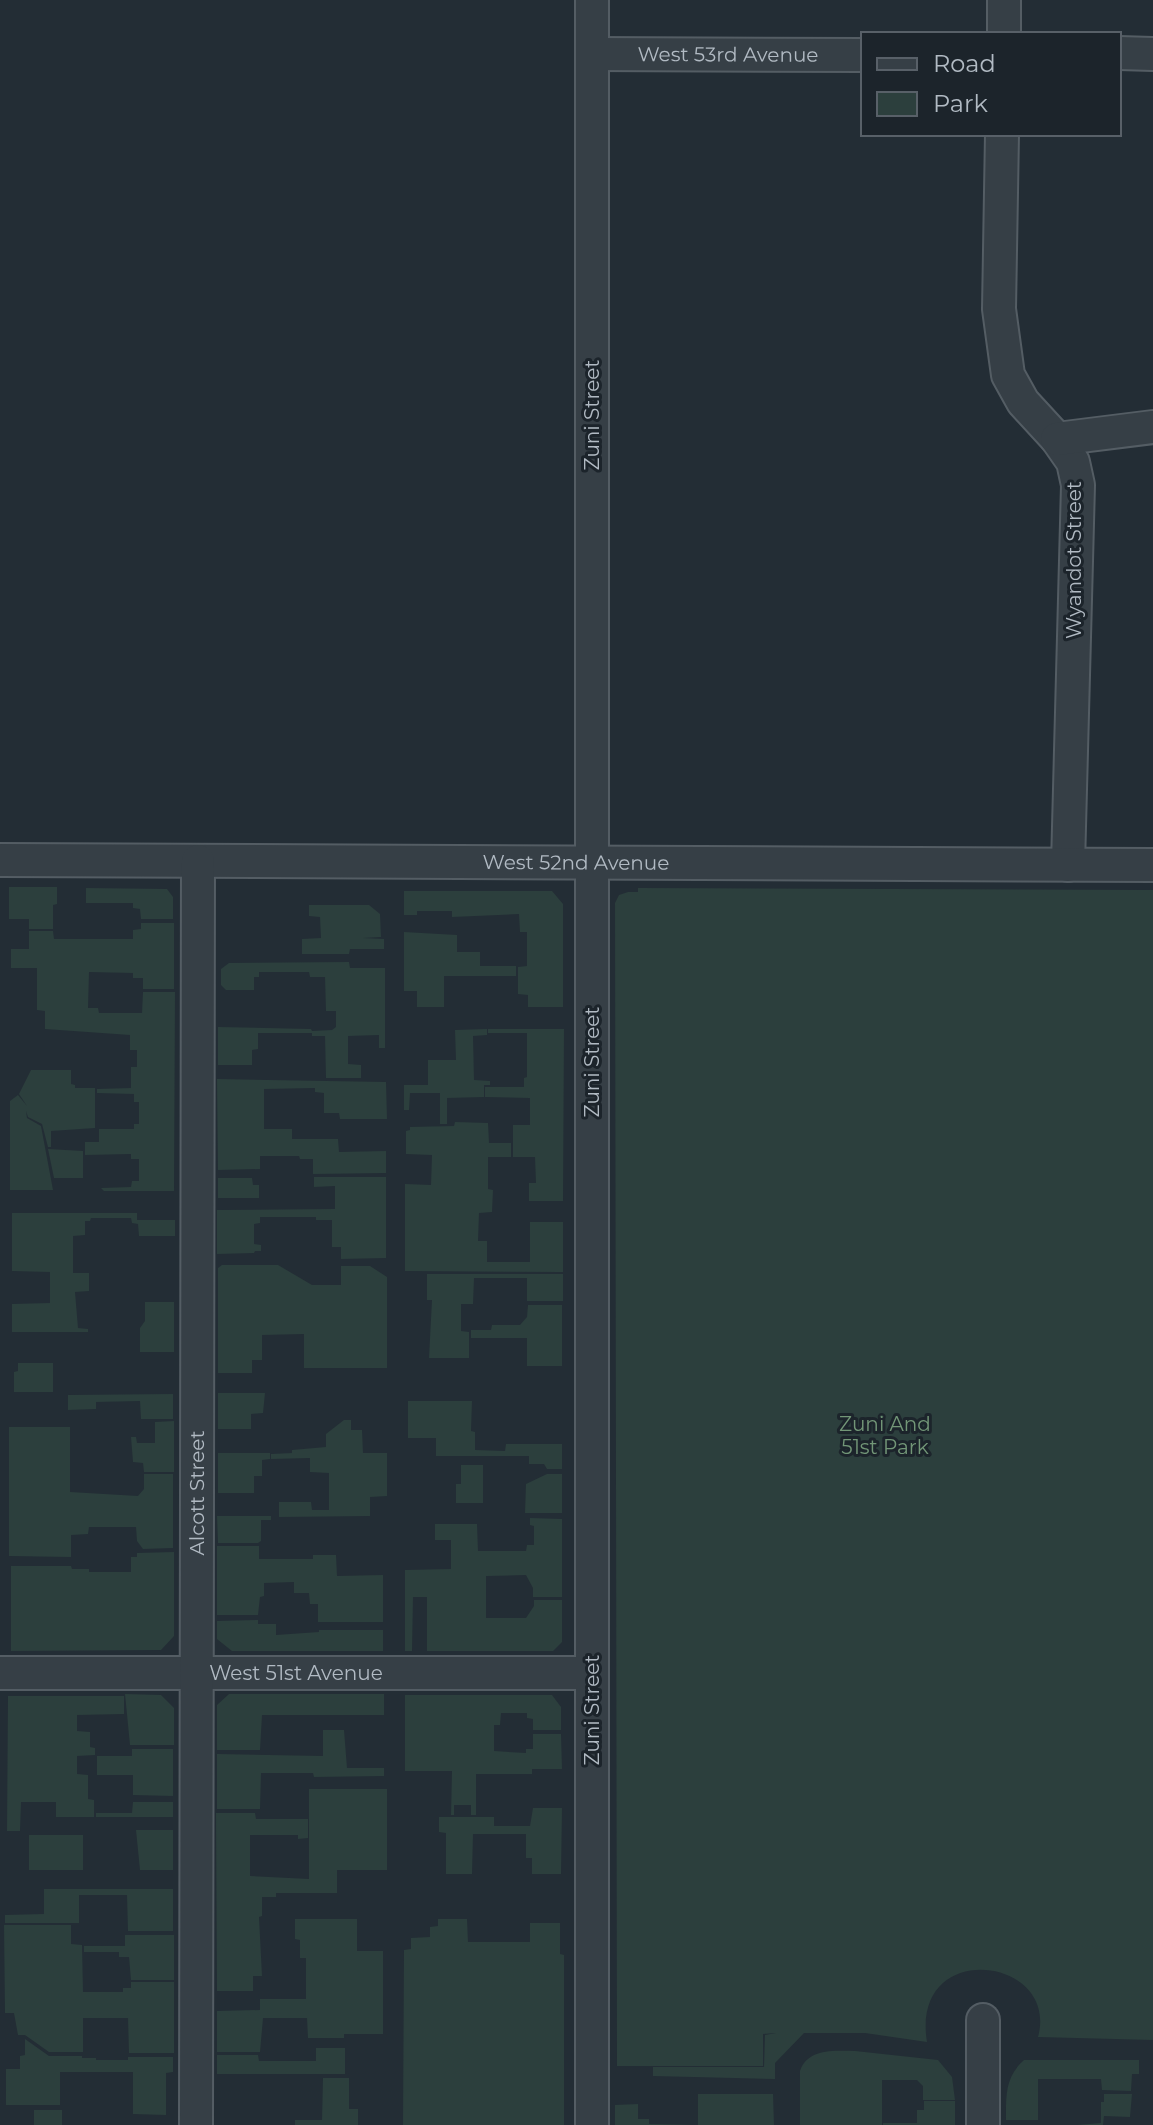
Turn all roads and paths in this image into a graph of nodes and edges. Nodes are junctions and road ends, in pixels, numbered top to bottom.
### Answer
1 (592, 0) edge
2 (1004, 0) edge
3 (1004, 32) edge
4 (1121, 53) edge
5 (592, 54) junction
6 (1153, 54) edge
7 (861, 55) edge
8 (1002, 136) edge
9 (1153, 427) edge
10 (1057, 439) junction
11 (0, 860) edge
12 (198, 861) junction
13 (592, 862) junction
14 (1068, 865) junction
15 (1153, 865) edge
16 (0, 1673) edge
17 (197, 1673) junction
18 (592, 1673) junction
19 (983, 2020) dead end
20 (196, 2125) edge
21 (592, 2125) edge
22 (983, 2125) edge

1 - 5 street, Zuni Street
2 - 3 street
4 - 6 street
5 - 7 street, West 53rd Avenue
5 - 13 street, Zuni Street
8 - 10 street, Wyandot Street
9 - 10 street
10 - 14 street, Wyandot Street
11 - 12 street, West 52nd Avenue
12 - 13 street, West 52nd Avenue
12 - 17 street, Alcott Street
13 - 14 street, West 52nd Avenue
13 - 18 street, Zuni Street
14 - 15 street, West 52nd Avenue
16 - 17 street, West 51st Avenue
17 - 18 street, West 51st Avenue
17 - 20 street, Alcott Street
18 - 21 street, Zuni Street
19 - 22 street

